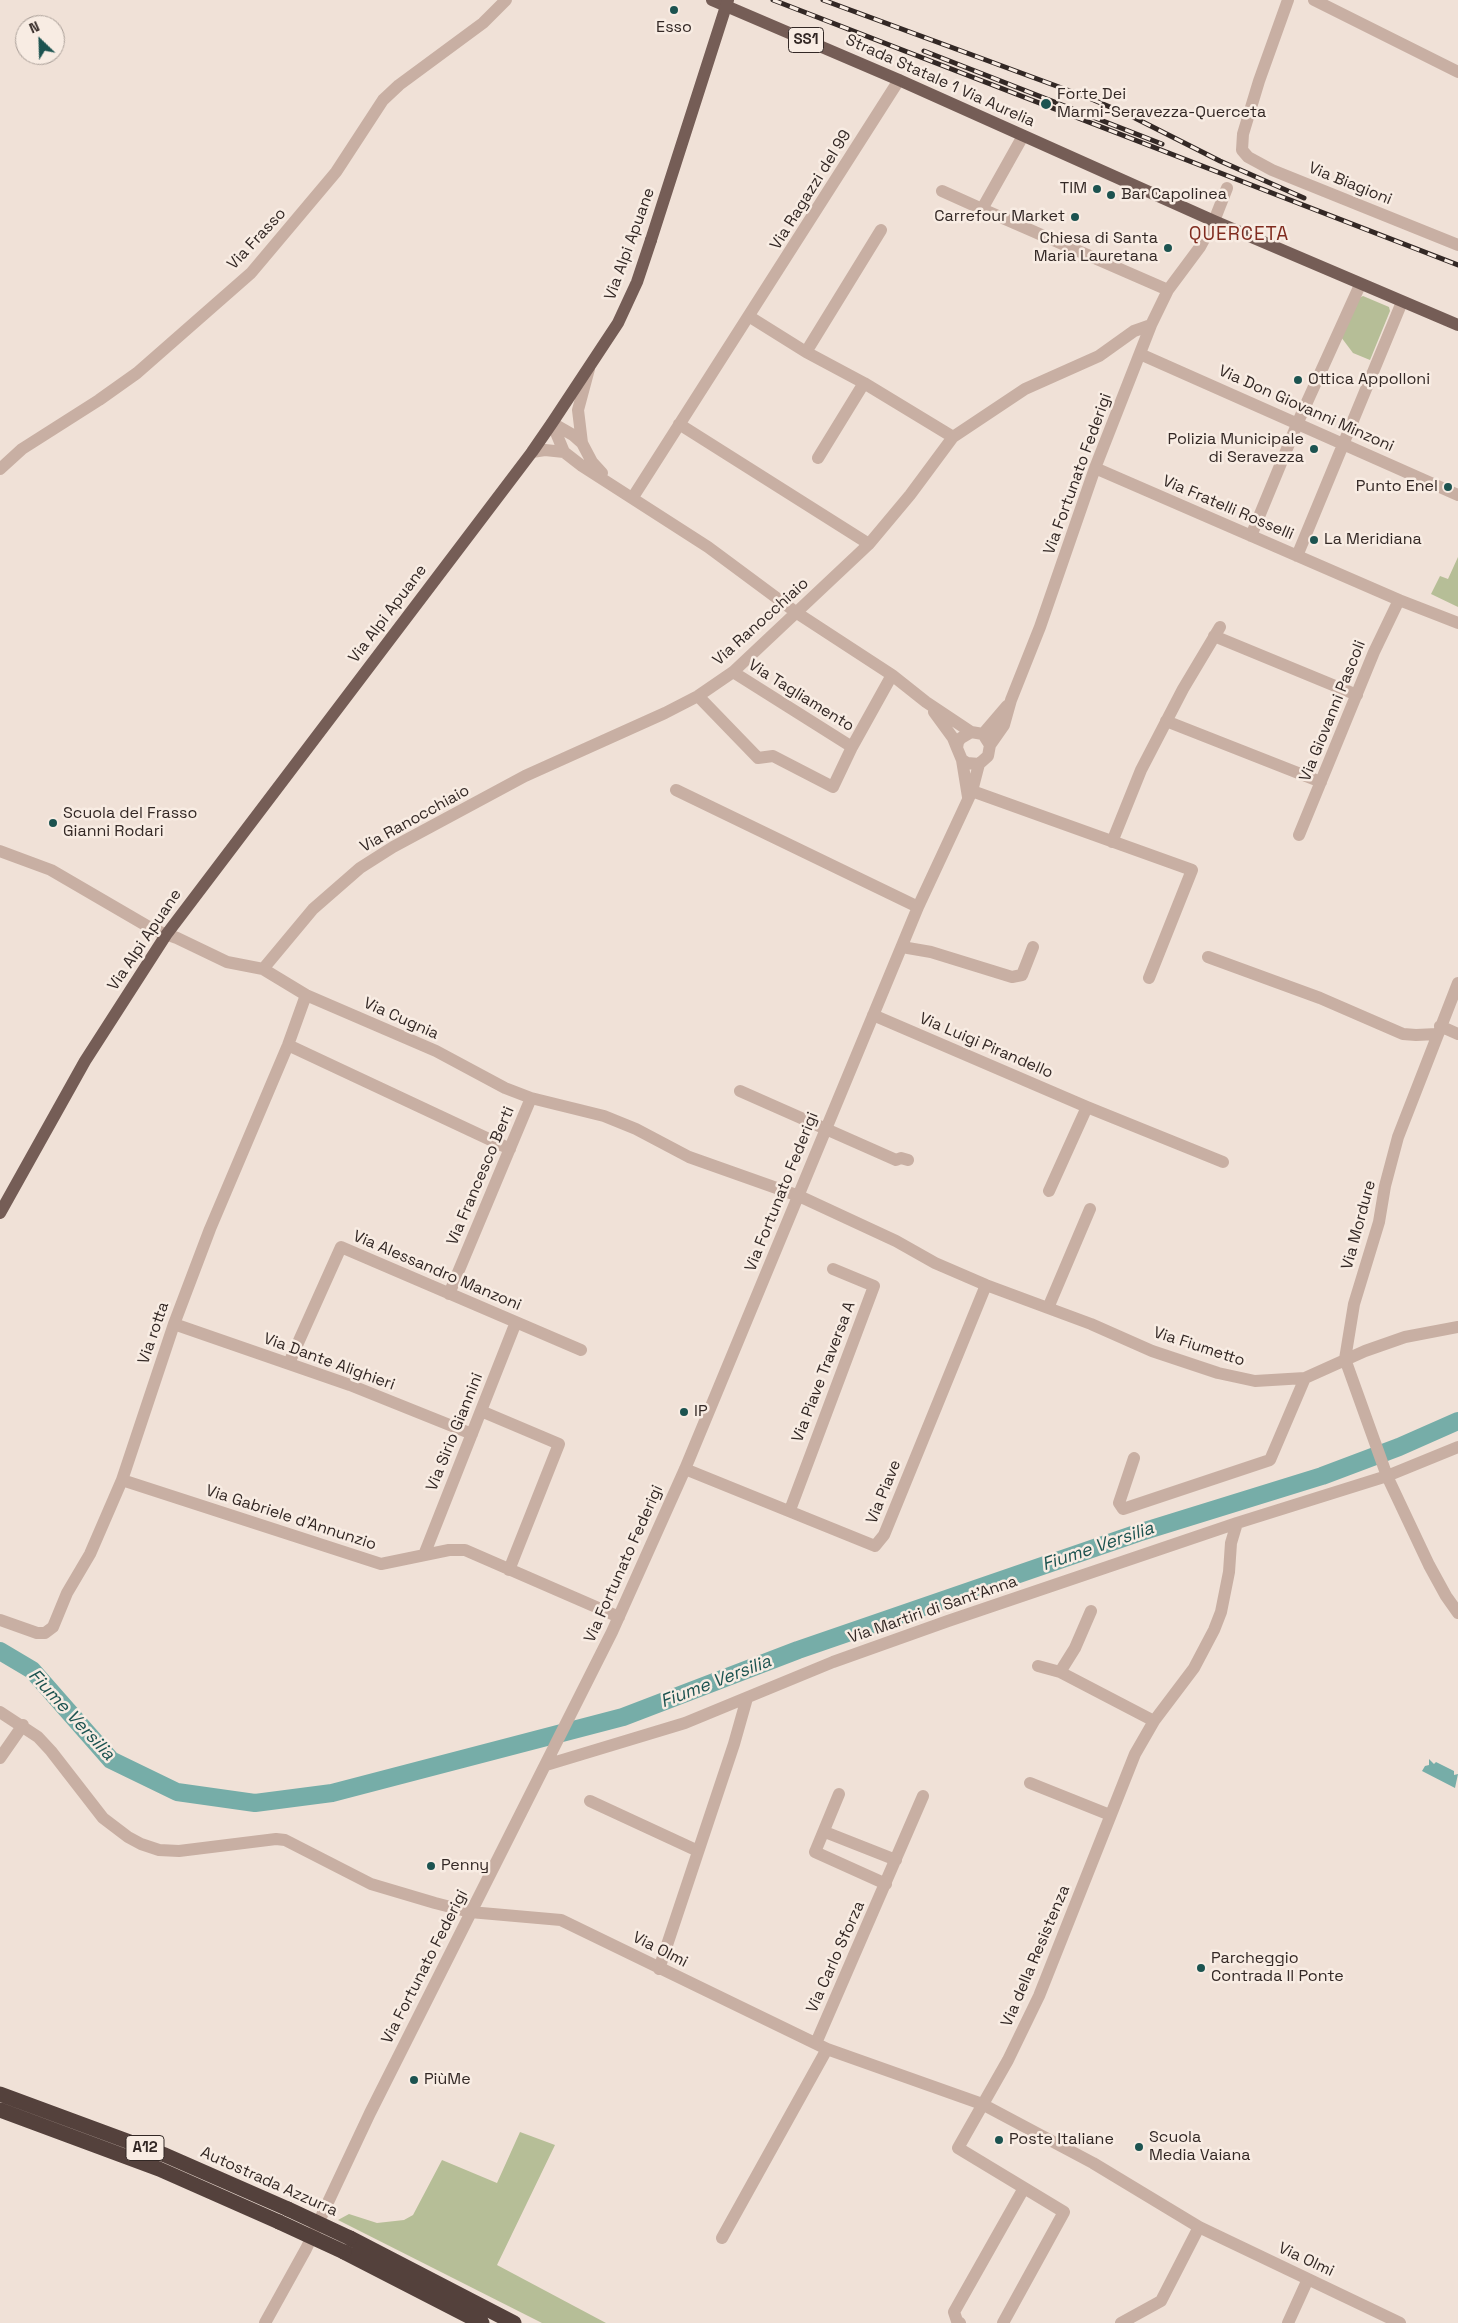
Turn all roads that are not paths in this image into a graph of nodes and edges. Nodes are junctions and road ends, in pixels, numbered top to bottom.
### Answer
1 (506, 0) edge
2 (712, 0) edge
3 (728, 0) edge
4 (1288, 0) edge
5 (1314, 0) edge
6 (1458, 72) edge
7 (899, 80) junction
8 (1023, 136) junction
9 (1227, 188) dead end
10 (942, 191) dead end
11 (982, 209) junction
12 (1214, 221) junction
13 (881, 230) dead end
14 (1456, 242) edge
15 (1360, 284) junction
16 (1168, 290) junction
17 (1402, 302) junction
18 (750, 316) junction
19 (1151, 325) junction
20 (1458, 325) edge
21 (806, 352) junction
22 (1140, 354) junction
23 (590, 365) junction
24 (864, 383) junction
25 (1298, 422) junction
26 (552, 423) junction
27 (679, 424) junction
28 (953, 437) junction
29 (582, 443) junction
30 (1344, 444) junction
31 (532, 452) junction
32 (564, 452) junction
33 (818, 458) dead end
34 (1095, 468) junction
35 (0, 469) edge
36 (611, 482) junction
37 (1458, 496) edge
38 (634, 497) junction
39 (1251, 536) junction
40 (869, 544) junction
41 (1297, 556) junction
42 (1399, 600) junction
43 (797, 613) junction
44 (1458, 623) edge
45 (733, 672) junction
46 (892, 675) junction
47 (1357, 695) junction
48 (698, 696) junction
49 (1011, 700) junction
50 (926, 702) junction
51 (1166, 721) junction
52 (977, 733) junction
53 (990, 745) junction
54 (852, 747) junction
55 (957, 748) junction
56 (962, 760) junction
57 (979, 764) junction
58 (1321, 782) junction
59 (676, 790) dead end
60 (970, 795) junction
61 (1299, 835) dead end
62 (1112, 842) junction
63 (0, 851) edge
64 (918, 907) junction
65 (166, 935) junction
66 (1034, 946) dead end
67 (902, 947) junction
68 (1208, 957) dead end
69 (263, 969) junction
70 (1149, 978) dead end
71 (1458, 983) edge
72 (306, 995) junction
73 (873, 1015) junction
74 (1439, 1030) junction
75 (1458, 1034) edge
76 (288, 1045) junction
77 (740, 1091) dead end
78 (531, 1098) junction
79 (1087, 1107) junction
80 (825, 1128) junction
81 (510, 1149) junction
82 (908, 1160) dead end
83 (1223, 1162) dead end
84 (1049, 1191) dead end
85 (799, 1196) junction
86 (1090, 1209) dead end
87 (0, 1213) edge
88 (833, 1269) dead end
89 (986, 1285) junction
90 (448, 1294) junction
91 (1048, 1308) junction
92 (516, 1322) junction
93 (174, 1324) junction
94 (1458, 1327) edge
95 (581, 1350) dead end
96 (1344, 1359) junction
97 (289, 1363) junction
98 (1305, 1378) junction
99 (481, 1410) junction
100 (472, 1434) junction
101 (1458, 1447) edge
102 (1134, 1458) dead end
103 (684, 1469) junction
104 (1386, 1474) junction
105 (122, 1480) junction
106 (790, 1510) junction
107 (1238, 1523) junction
108 (424, 1555) junction
109 (509, 1570) junction
110 (1091, 1612) dead end
111 (1458, 1613) edge
112 (619, 1617) junction
113 (0, 1620) edge
114 (1038, 1666) dead end
115 (1060, 1672) junction
116 (747, 1698) junction
117 (0, 1712) edge
118 (1154, 1720) junction
119 (23, 1726) junction
120 (0, 1758) edge
121 (546, 1765) junction
122 (1030, 1783) dead end
123 (839, 1794) dead end
124 (923, 1796) dead end
125 (590, 1801) dead end
126 (1110, 1815) junction
127 (825, 1832) junction
128 (698, 1851) junction
129 (896, 1860) junction
130 (886, 1884) junction
131 (470, 1912) junction
132 (659, 1969) junction
133 (822, 2046) junction
134 (0, 2094) edge
135 (982, 2104) junction
136 (0, 2110) edge
137 (1024, 2188) junction
138 (1199, 2227) junction
139 (722, 2238) dead end
140 (347, 2245) junction
141 (1308, 2279) junction
142 (266, 2323) edge
143 (482, 2323) edge
144 (514, 2323) edge
145 (960, 2323) edge
146 (1003, 2323) edge
147 (1121, 2323) edge
148 (1288, 2323) edge
149 (1400, 2323) edge

1 - 35 street, Via Frasso
2 - 7 main road, Strada Statale 1 Via Aurelia / SS1
3 - 23 main road, Via Alpi Apuane, bridge
4 - 14 street, Via Biagioni
5 - 6 street
7 - 8 main road, Strada Statale 1 Via Aurelia / SS1
7 - 18 street, Via Ragazzi del 99
8 - 11 street
8 - 12 main road, Strada Statale 1 Via Aurelia / SS1
9 - 12 street, Via Fortunato Federigi
10 - 11 street
11 - 16 street
12 - 15 main road, Strada Statale 1 Via Aurelia / SS1
12 - 16 street, Via Fortunato Federigi
13 - 21 street
15 - 17 main road, Strada Statale 1 Via Aurelia / SS1
15 - 25 street
16 - 19 street, Via Fortunato Federigi
17 - 20 main road, SS1
17 - 30 street
18 - 21 street
18 - 27 street, Via Ragazzi del 99
19 - 22 street, Via Fortunato Federigi
19 - 28 street, Via Ranocchiaio
21 - 24 street
22 - 25 street, Via Don Giovanni Minzoni
22 - 34 street, Via Fortunato Federigi
23 - 26 main road, Via Alpi Apuane
23 - 29 street
24 - 28 street
24 - 33 street
25 - 30 street, Via Don Giovanni Minzoni
25 - 39 street
26 - 29 street
26 - 31 main road, Via Alpi Apuane
26 - 32 street
27 - 38 street, Via Ragazzi del 99
27 - 40 street
28 - 40 street, Via Ranocchiaio
29 - 36 street
30 - 37 street, Via Don Giovanni Minzoni
30 - 41 street
31 - 32 street
31 - 65 main road, Via Alpi Apuane
32 - 36 street
34 - 39 street, Via Fratelli Rosselli
34 - 49 street, Via Fortunato Federigi
36 - 38 street
38 - 43 street
39 - 41 street, Via Fratelli Rosselli
40 - 43 street, Via Ranocchiaio
41 - 42 street, Via Fratelli Rosselli
42 - 44 street, Via Fratelli Rosselli
42 - 47 street, Via Giovanni Pascoli
43 - 45 street, Via Ranocchiaio
43 - 46 street
45 - 48 street, Via Ranocchiaio
45 - 54 street, Via Tagliamento
46 - 50 street
46 - 54 street
47 - 51 street
47 - 58 street, Via Giovanni Pascoli
48 - 54 street
48 - 69 street, Via Ranocchiaio
49 - 52 street
49 - 53 street, Via Fortunato Federigi
50 - 52 street
50 - 55 street
51 - 58 street
51 - 62 street
52 - 53 street
52 - 55 street
53 - 57 street
55 - 56 street
56 - 57 street
56 - 60 street
57 - 60 street, Via Fortunato Federigi
58 - 61 street, Via Giovanni Pascoli
59 - 64 street
60 - 62 street
60 - 64 street, Via Fortunato Federigi
62 - 70 street
63 - 65 street, Via Cugnia
64 - 67 street, Via Fortunato Federigi
65 - 69 street, Via Cugnia
65 - 87 main road, Via Alpi Apuane
66 - 67 street
67 - 73 street, Via Fortunato Federigi
68 - 74 street
69 - 72 street, Via Cugnia
71 - 74 street, Via Mordure
72 - 76 street, Via rotta
72 - 78 street, Via Cugnia
73 - 79 street, Via Luigi Pirandello
73 - 80 street, Via Fortunato Federigi
74 - 75 street
74 - 96 street, Via Mordure
76 - 81 street
76 - 93 street, Via rotta
77 - 80 street
78 - 81 street, Via Francesco Berti
78 - 85 street, Via Cugnia
79 - 83 street, Via Luigi Pirandello
79 - 84 street
80 - 82 street
80 - 85 street, Via Fortunato Federigi
81 - 90 street, Via Francesco Berti
85 - 89 street, Via Fiumetto
85 - 103 street, Via Fortunato Federigi
86 - 91 street
88 - 106 street, Via Piave Traversa A
89 - 91 street, Via Fiumetto
89 - 106 street, Via Piave
90 - 92 street, Via Alessandro Manzoni
90 - 97 street, Via Alessandro Manzoni
91 - 98 street, Via Fiumetto
92 - 95 street, Via Alessandro Manzoni
92 - 99 street, Via Sirio Giannini
93 - 97 street, Via Dante Alighieri
93 - 105 street, Via rotta
94 - 96 street, Via Fiumetto
96 - 98 street, Via Fiumetto
96 - 104 street
97 - 100 street, Via Dante Alighieri
98 - 102 street
99 - 100 street, Via Sirio Giannini
99 - 109 street
100 - 108 street, Via Sirio Giannini
101 - 104 street, Via Martiri di Sant'Anna
103 - 106 street, Via Piave
103 - 112 street, Via Fortunato Federigi
104 - 107 street, Via Martiri di Sant'Anna
104 - 111 street
105 - 108 street, Via Gabriele d'Annunzio
105 - 113 street, Via rotta
107 - 116 street, Via Martiri di Sant'Anna
107 - 118 street, Via della Resistenza
108 - 109 street, Via Gabriele d'Annunzio
109 - 112 street, Via Gabriele d'Annunzio
110 - 115 street
112 - 121 street, Via Fortunato Federigi
114 - 115 street
115 - 118 street
116 - 121 street, Via Martiri di Sant'Anna
116 - 128 street
117 - 119 street, Via Olmi
118 - 126 street, Via della Resistenza
119 - 120 street
119 - 131 street, Via Olmi
121 - 131 street, Via Fortunato Federigi
122 - 126 street
123 - 127 street
124 - 129 street, Via Carlo Sforza
125 - 128 street
126 - 135 street, Via della Resistenza
127 - 129 street
127 - 130 street
128 - 132 street
129 - 130 street, Via Carlo Sforza
130 - 133 street, Via Carlo Sforza
131 - 132 street, Via Olmi
131 - 142 street, Via Fortunato Federigi
132 - 133 street, Via Olmi
133 - 135 street, Via Olmi
133 - 139 street
134 - 140 highway, Autostrada Azzurra / A12, bridge
135 - 137 street
135 - 138 street, Via Olmi
136 - 140 highway, Autostrada Azzurra / A12, bridge
137 - 145 street
137 - 146 street
138 - 141 street, Via Olmi
138 - 147 street
140 - 143 highway, Autostrada Azzurra / A12
140 - 144 highway, Autostrada Azzurra / A12
141 - 148 street
141 - 149 street, Via Olmi

